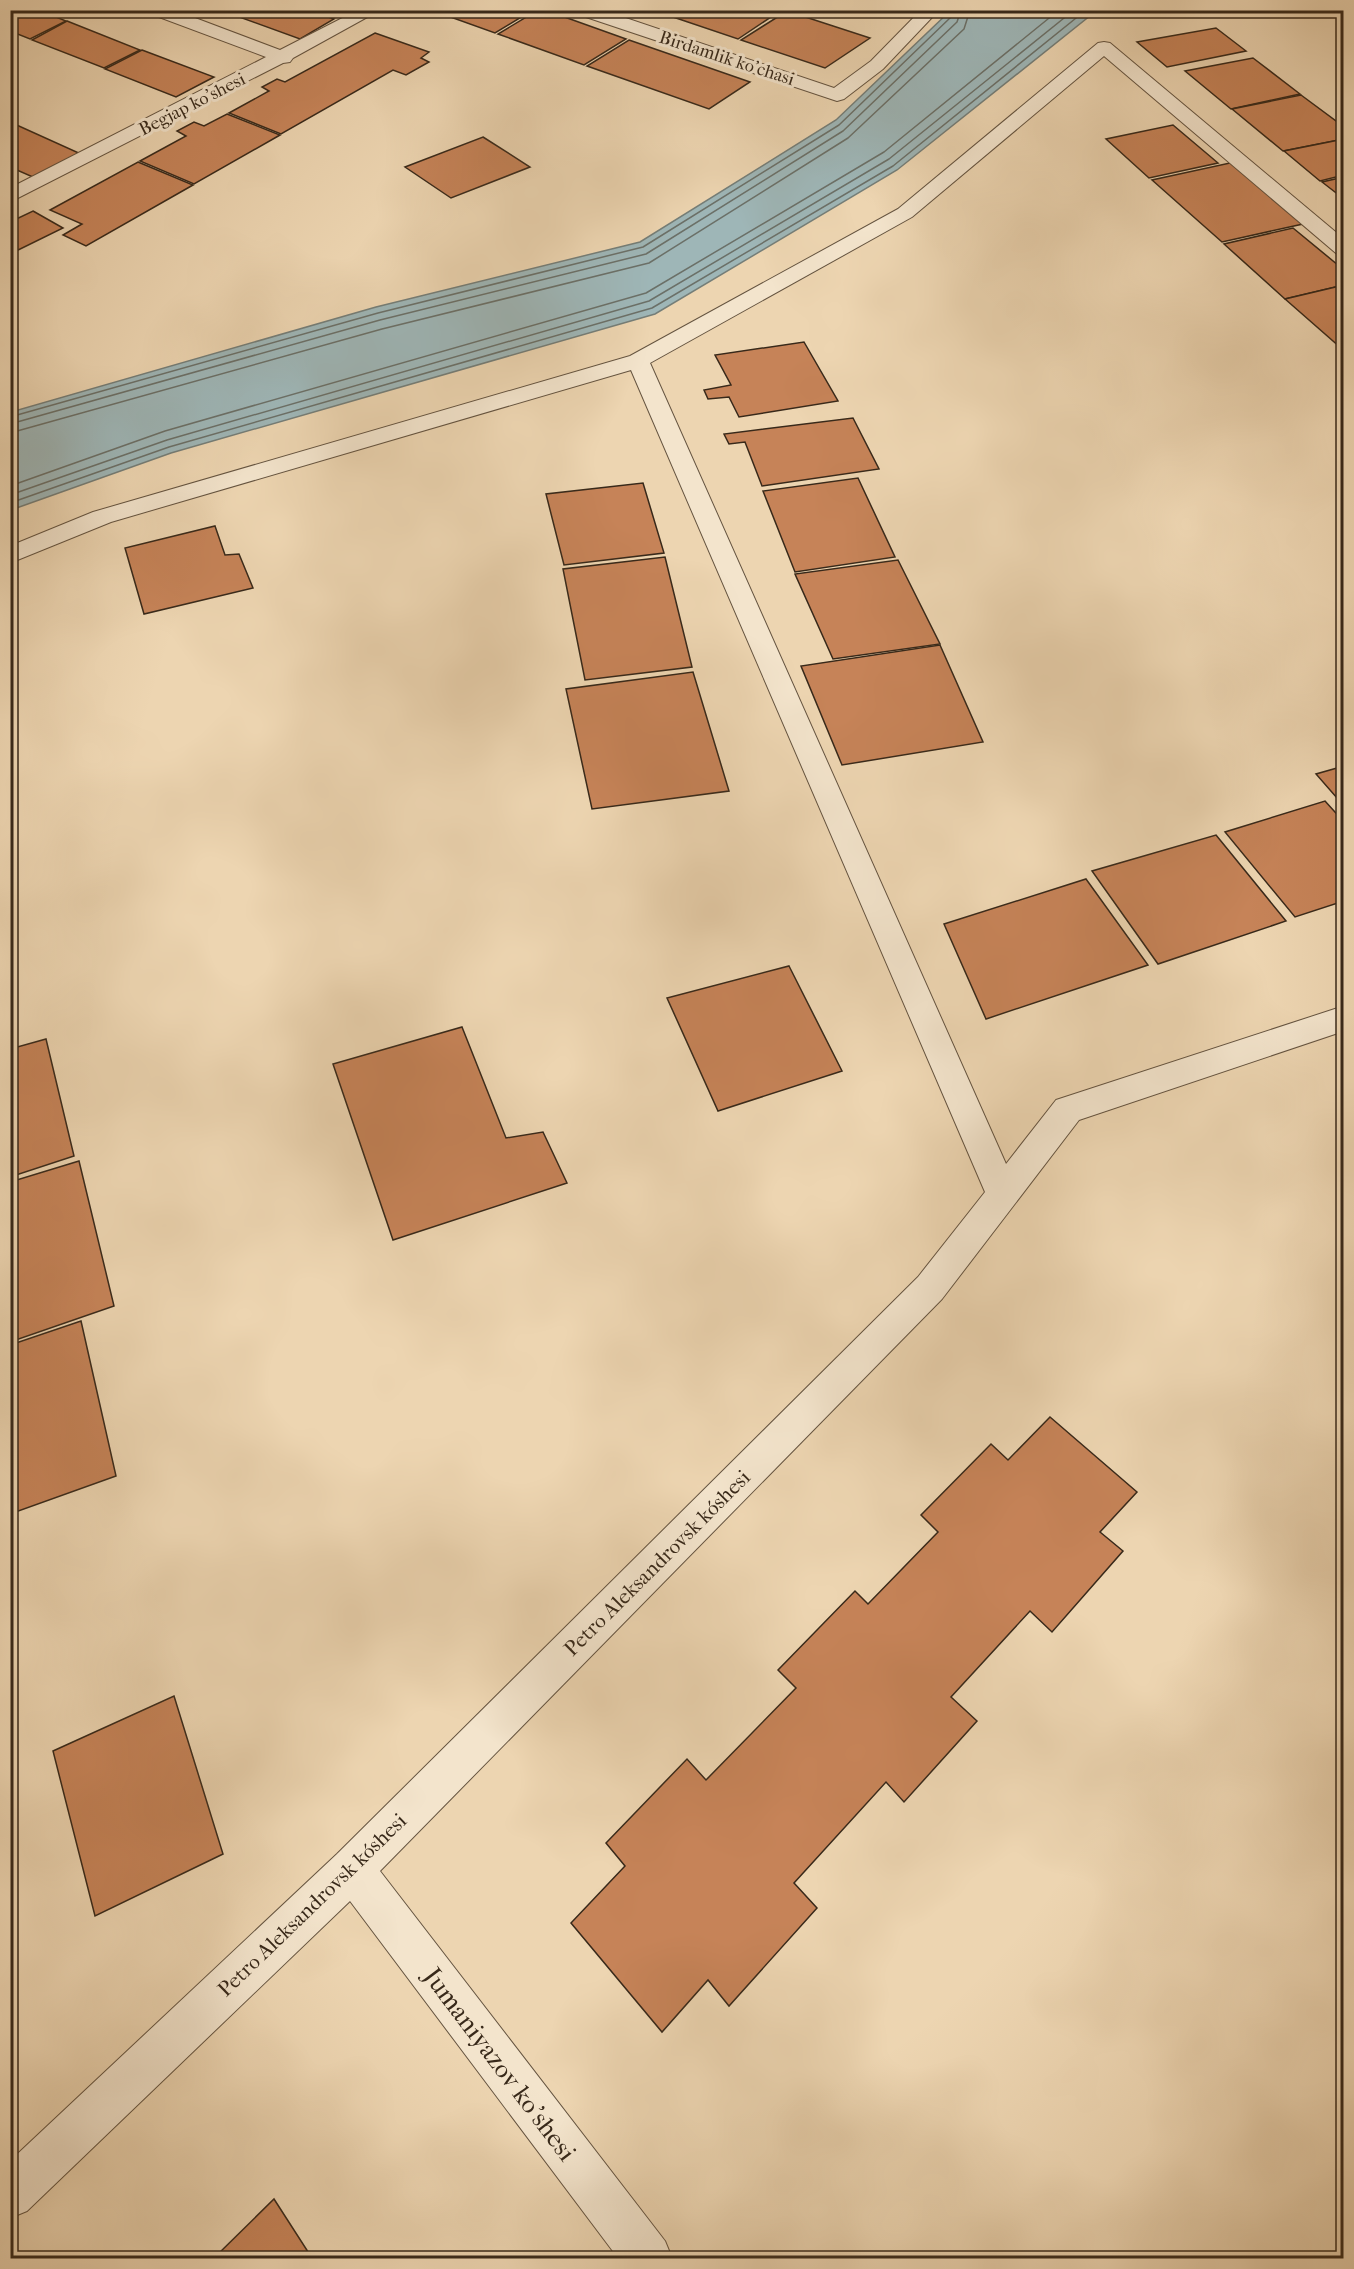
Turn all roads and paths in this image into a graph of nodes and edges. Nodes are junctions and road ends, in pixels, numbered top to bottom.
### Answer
1 (156, 10) edge
2 (372, 10) edge
3 (583, 10) edge
4 (931, 10) edge
5 (284, 58) junction
6 (11, 195) edge
7 (1344, 250) edge
8 (638, 361) junction
9 (10, 555) edge
10 (1344, 1018) edge
11 (1002, 1193) junction
12 (352, 1869) junction
13 (10, 2194) edge
14 (648, 2259) edge

1 - 5 street
2 - 5 street, Begjap ko'shesi
3 - 4 street, Birdamlik ko'chasi
5 - 6 street, Begjap ko'shesi
7 - 8 street
8 - 9 street
8 - 11 street
10 - 11 street, Petro Aleksandrovsk kóshesi
11 - 12 street, Petro Aleksandrovsk kóshesi
12 - 13 street, Petro Aleksandrovsk kóshesi
12 - 14 street, Jumaniyazov ko'shesi

